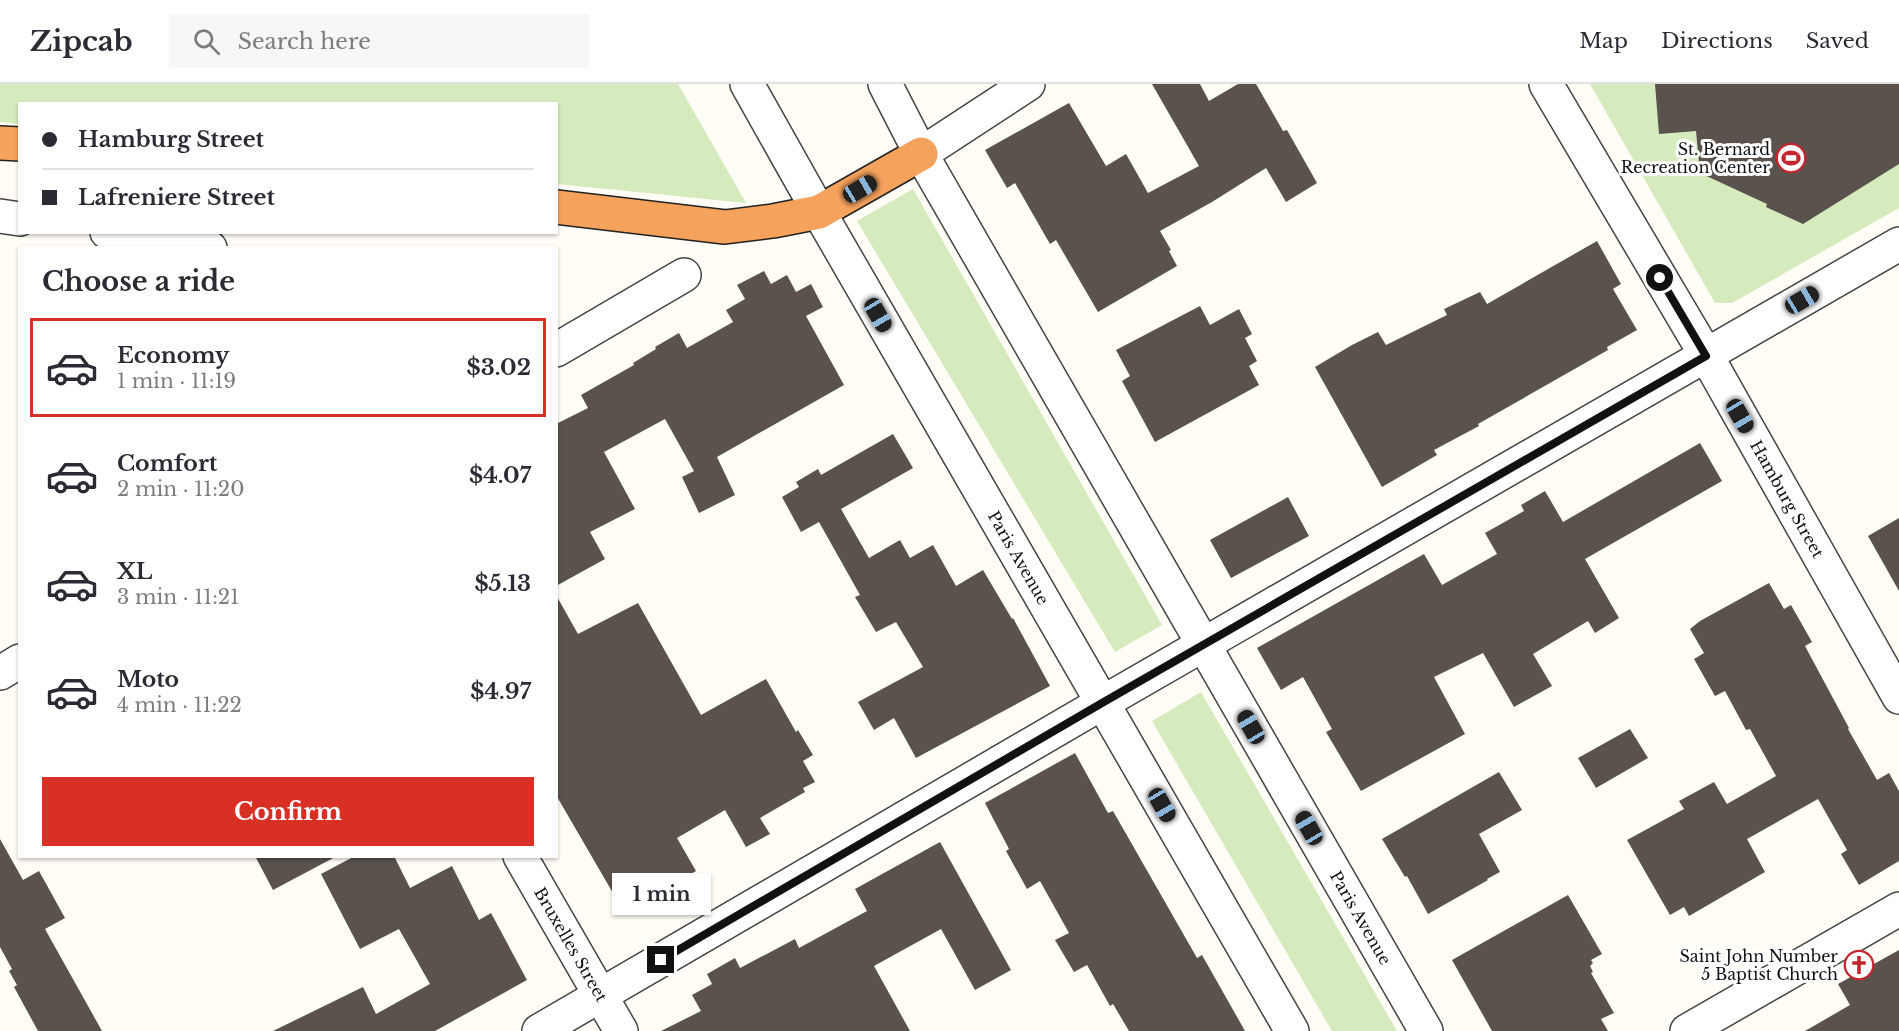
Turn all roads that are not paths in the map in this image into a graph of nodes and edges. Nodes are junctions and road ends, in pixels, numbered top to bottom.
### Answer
1 (747, 84) edge
2 (885, 84) edge
3 (1028, 84) edge
4 (1546, 84) edge
5 (0, 143) edge
6 (18, 144) edge
7 (921, 154) junction
8 (558, 207) edge
9 (819, 212) junction
10 (0, 216) edge
11 (18, 219) edge
12 (117, 234) edge
13 (1899, 244) edge
14 (171, 245) edge
15 (684, 275) dead end
16 (558, 346) edge
17 (1706, 356) junction
18 (1204, 646) junction
19 (18, 663) edge
20 (0, 673) edge
21 (1899, 698) edge
22 (1102, 703) junction
23 (521, 858) edge
24 (1899, 909) edge
25 (600, 995) junction
26 (538, 1031) edge
27 (621, 1031) edge
28 (1292, 1031) edge
29 (1426, 1031) edge
30 (1687, 1031) edge

1 - 9 street, Paris Avenue
2 - 7 street, Paris Avenue
3 - 7 street
4 - 17 street, Hamburg Street
5 - 6 highway
7 - 9 highway
7 - 18 street, Paris Avenue
8 - 9 highway
9 - 22 street, Paris Avenue
10 - 11 street
12 - 14 street
13 - 17 street
15 - 16 street
17 - 18 street
17 - 21 street, Hamburg Street
18 - 22 street
18 - 29 street, Paris Avenue
19 - 20 street
22 - 25 street
22 - 28 street, Paris Avenue
23 - 25 street, Bruxelles Street
24 - 30 street
25 - 26 street
25 - 27 street, Bruxelles Street

